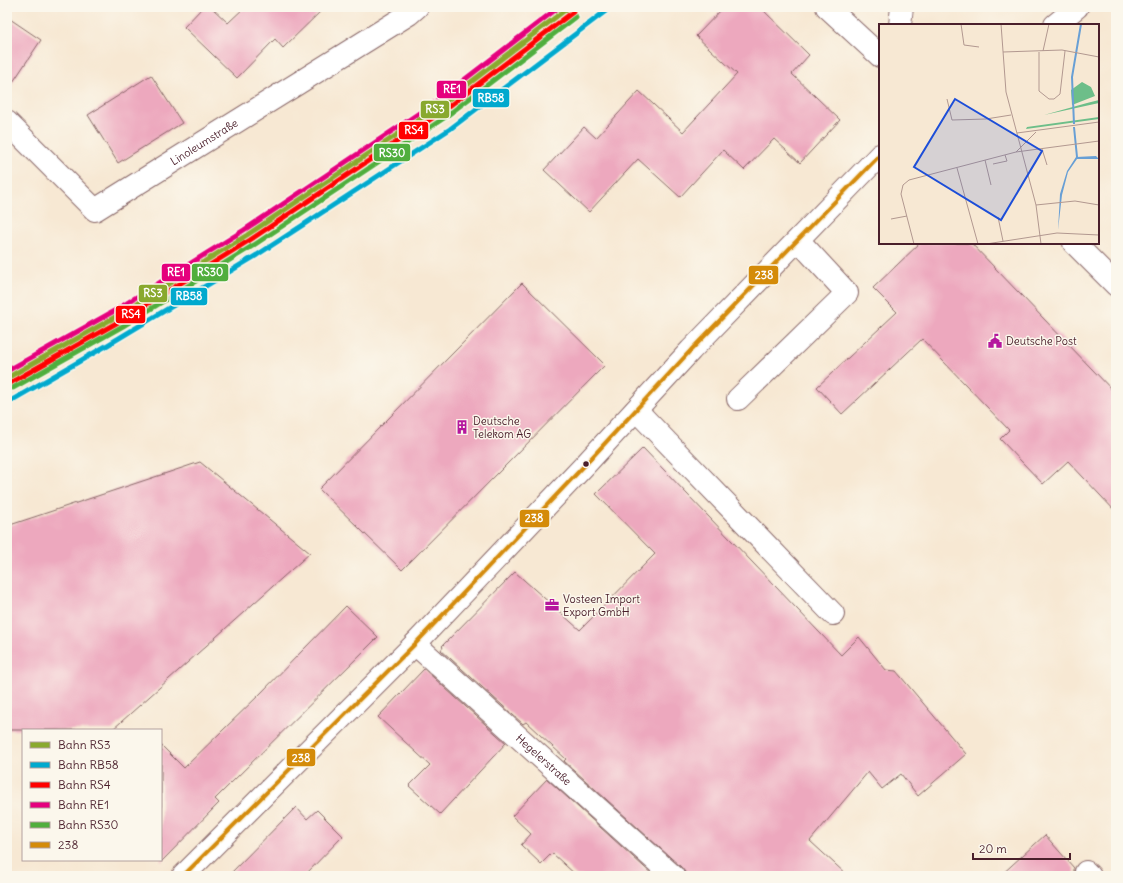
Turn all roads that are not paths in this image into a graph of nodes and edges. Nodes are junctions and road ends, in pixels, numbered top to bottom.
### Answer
1 (417, 7) edge
2 (827, 7) edge
3 (902, 7) edge
4 (1077, 7) edge
5 (900, 24) edge
6 (1056, 24) edge
7 (879, 55) edge
8 (7, 122) edge
9 (879, 156) edge
10 (798, 240) junction
11 (1075, 244) edge
12 (1116, 284) edge
13 (738, 399) dead end
14 (636, 410) junction
15 (833, 614) dead end
16 (415, 644) junction
17 (183, 876) edge
18 (673, 876) edge

1 - 8 street, Linoleumstraße
2 - 7 street
3 - 5 street
4 - 6 street
9 - 10 street
10 - 13 street
10 - 14 street
11 - 12 street
14 - 15 street
14 - 16 street
16 - 17 street
16 - 18 street, Hegelerstraße

